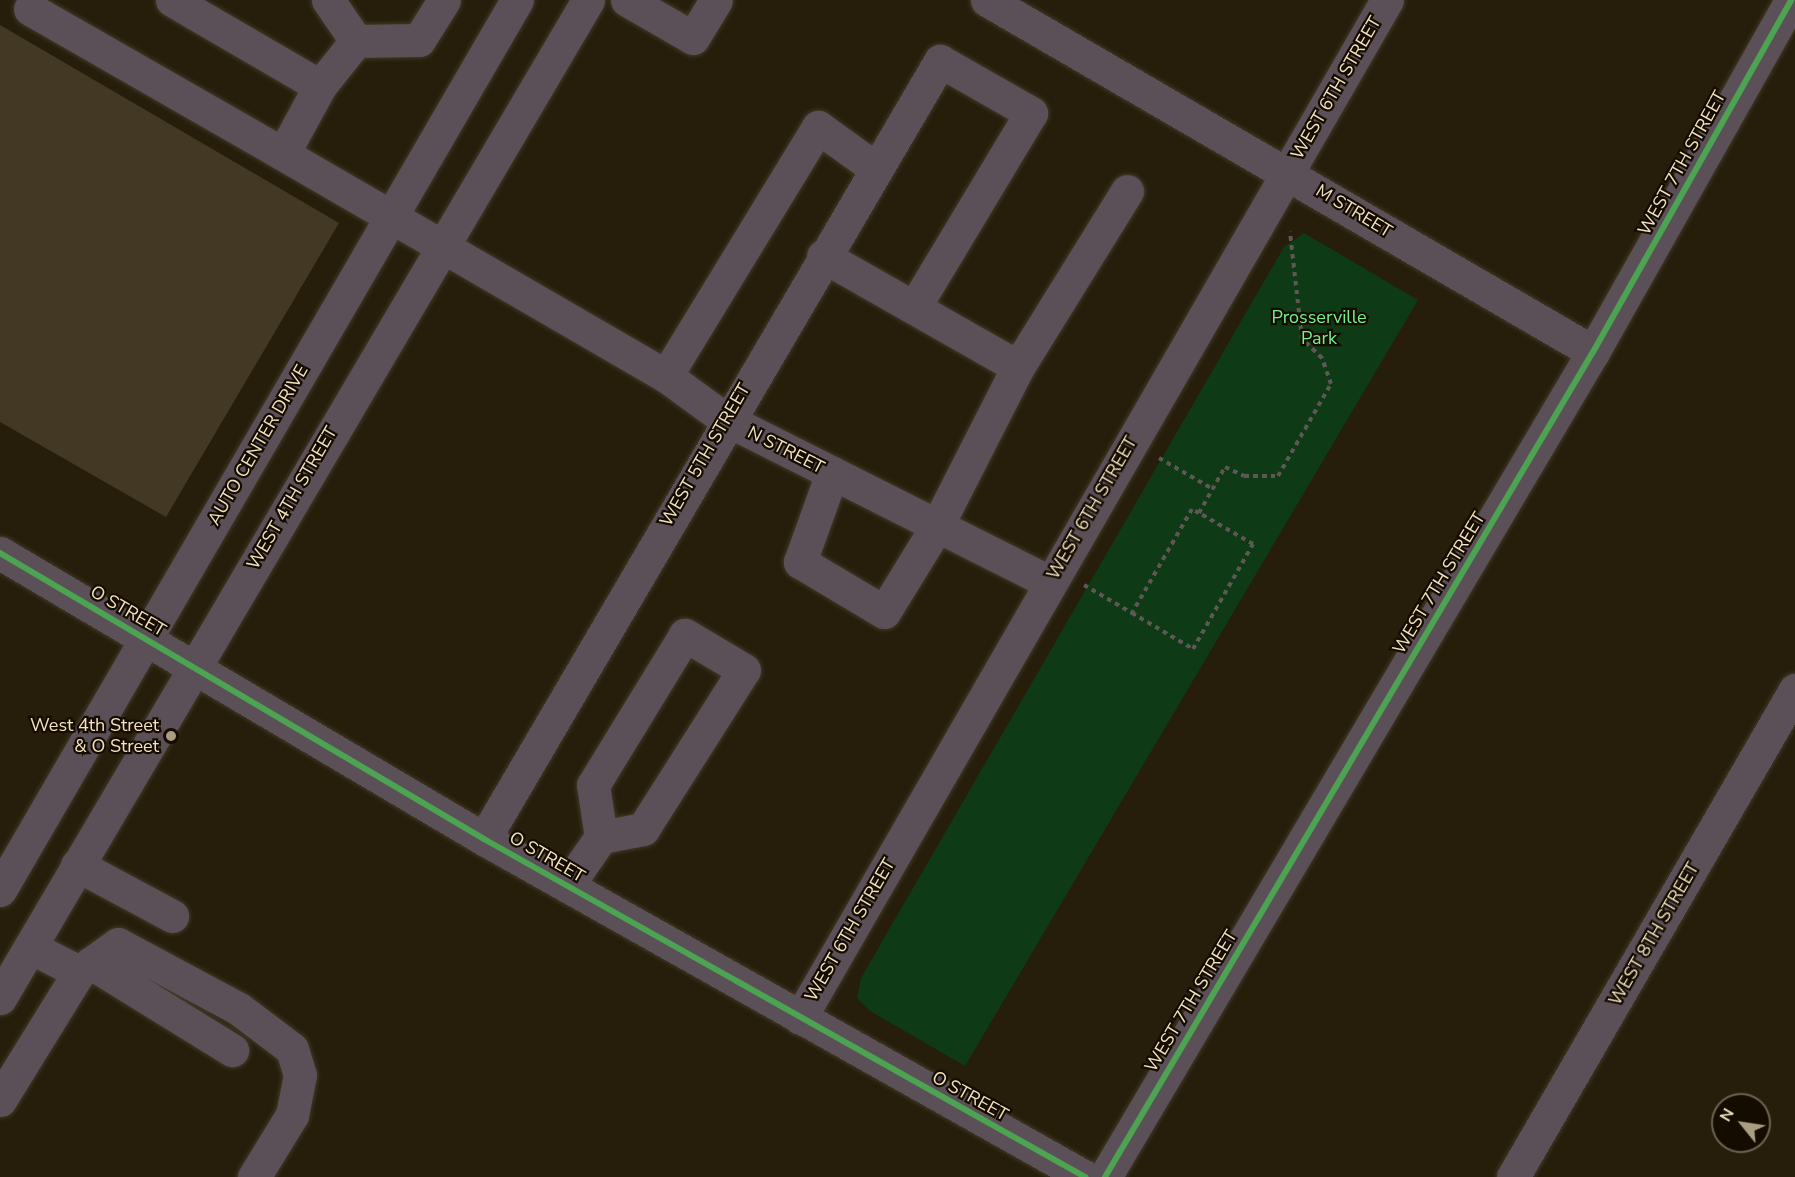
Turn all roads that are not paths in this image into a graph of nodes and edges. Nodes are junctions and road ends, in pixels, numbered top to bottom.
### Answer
1 (172, 0) edge
2 (328, 0) edge
3 (444, 0) edge
4 (517, 0) edge
5 (588, 0) edge
6 (627, 0) edge
7 (716, 0) edge
8 (987, 0) edge
9 (1387, 0) edge
10 (1791, 0) edge
11 (26, 3) edge
12 (356, 41) junction
13 (320, 86) junction
14 (283, 154) junction
15 (875, 168) junction
16 (1288, 172) junction
17 (1127, 191) dead end
18 (393, 215) junction
19 (441, 243) junction
20 (823, 256) junction
21 (915, 308) junction
22 (1593, 352) junction
23 (1018, 367) junction
24 (666, 376) junction
25 (725, 419) junction
26 (832, 473) junction
27 (936, 526) junction
28 (1, 556) edge
29 (1064, 583) junction
30 (146, 638) junction
31 (194, 667) junction
32 (1795, 690) edge
33 (601, 837) junction
34 (484, 839) junction
35 (77, 865) junction
36 (567, 886) junction
37 (0, 890) edge
38 (172, 916) dead end
39 (30, 947) junction
40 (0, 961) edge
41 (85, 967) junction
42 (0, 998) edge
43 (800, 1018) junction
44 (232, 1050) dead end
45 (0, 1100) edge
46 (1084, 1176) edge
47 (254, 1177) edge
48 (1513, 1177) edge

1 - 13 street
2 - 12 street
3 - 12 street
4 - 18 street, AUTO CENTER DRIVE
5 - 19 street, WEST 4TH STREET
6 - 7 street
8 - 16 street, M STREET
9 - 16 street, WEST 6TH STREET
10 - 22 street, WEST 7TH STREET
11 - 14 street, N STREET
12 - 13 street
13 - 14 street
14 - 18 street, N STREET
15 - 20 street, WEST 5TH STREET
15 - 21 street, WEST 5TH STREET
15 - 24 street
16 - 22 street, M STREET
16 - 29 street, WEST 6TH STREET
17 - 23 street
18 - 19 street, N STREET
18 - 30 street, AUTO CENTER DRIVE
19 - 24 street, N STREET
19 - 31 street, WEST 4TH STREET
20 - 21 street
20 - 25 street, WEST 5TH STREET
21 - 23 street
22 - 46 street, WEST 7TH STREET
23 - 27 street
24 - 25 street, N STREET
25 - 26 street, N STREET
25 - 34 street, WEST 5TH STREET
26 - 27 street, N STREET
26 - 27 street
27 - 29 street, N STREET
28 - 30 street, O STREET
29 - 43 street, WEST 6TH STREET
30 - 31 street, O STREET
30 - 37 street, AUTO CENTER DRIVE
31 - 34 street, O STREET
31 - 35 street, WEST 4TH STREET
32 - 48 street, WEST 8TH STREET
33 - 33 street
33 - 36 street
34 - 36 street, O STREET
35 - 38 street
35 - 39 street, WEST 4TH STREET
36 - 43 street, O STREET
39 - 40 street
39 - 41 street
39 - 42 street, WEST 4TH STREET
41 - 44 street
41 - 45 street
41 - 47 street
43 - 46 street, O STREET

